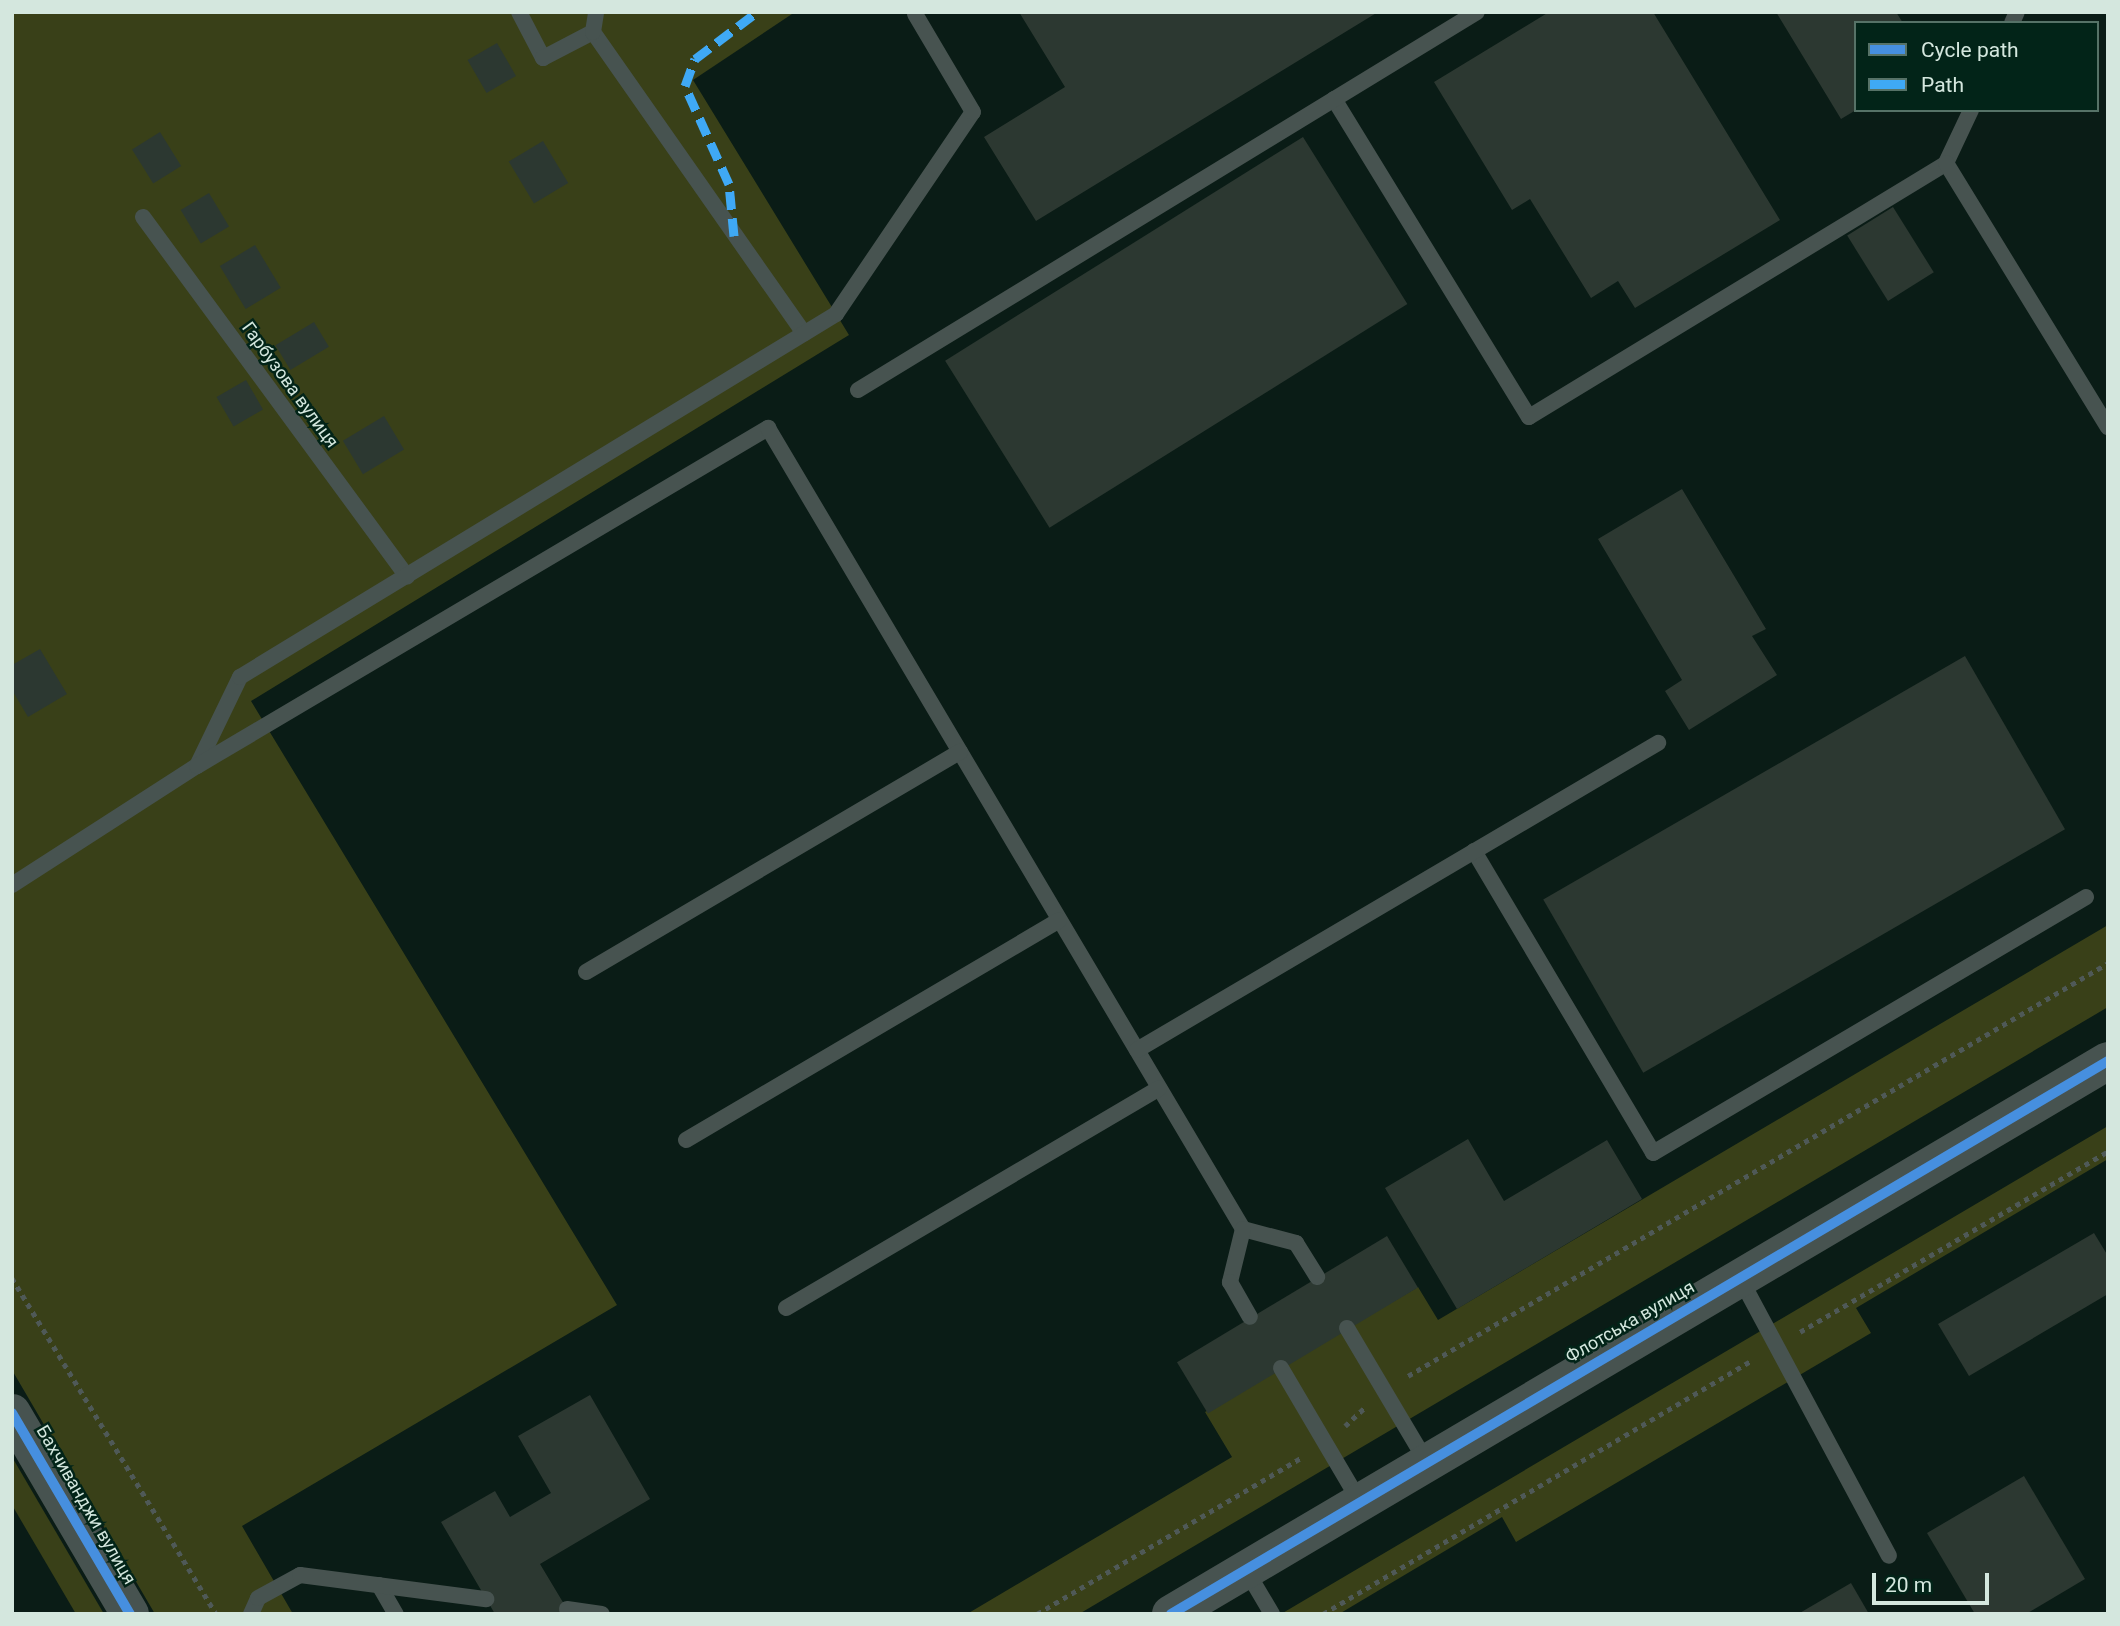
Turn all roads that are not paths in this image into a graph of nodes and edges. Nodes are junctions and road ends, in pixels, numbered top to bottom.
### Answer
1 (519, 12) edge
2 (596, 12) edge
3 (1477, 12) edge
4 (915, 14) dead end
5 (593, 32) junction
6 (1334, 99) junction
7 (1970, 112) edge
8 (1946, 163) junction
9 (143, 217) dead end
10 (804, 333) junction
11 (858, 390) dead end
12 (2108, 428) edge
13 (407, 576) junction
14 (1658, 743) dead end
15 (960, 752) junction
16 (197, 765) junction
17 (1474, 851) junction
18 (12, 885) edge
19 (2086, 897) dead end
20 (1059, 920) junction
21 (586, 972) dead end
22 (1137, 1050) junction
23 (2108, 1061) edge
24 (1159, 1088) junction
25 (686, 1140) dead end
26 (1243, 1229) junction
27 (1317, 1277) dead end
28 (1740, 1278) junction
29 (786, 1308) dead end
30 (1250, 1317) dead end
31 (1347, 1328) dead end
32 (1280, 1368) dead end
33 (12, 1413) edge
34 (1427, 1463) junction
35 (1360, 1502) junction
36 (1889, 1556) dead end
37 (1245, 1570) junction
38 (379, 1585) junction
39 (486, 1599) dead end
40 (567, 1609) dead end
41 (130, 1614) edge
42 (251, 1614) edge
43 (396, 1614) edge
44 (602, 1614) edge
45 (1171, 1614) edge
46 (1272, 1614) edge

1 - 5 lane
2 - 5 lane
3 - 6 lane
4 - 10 lane
5 - 10 lane
6 - 8 lane
6 - 11 lane
7 - 8 lane
8 - 12 lane
9 - 13 lane, Гарбузова вулиця
10 - 13 lane
13 - 16 lane
14 - 17 lane
15 - 16 lane
15 - 20 lane
15 - 21 lane
16 - 18 lane
17 - 19 lane
17 - 22 lane
20 - 22 lane
20 - 25 lane
22 - 24 lane
23 - 28 street, Флотська вулиця
24 - 26 lane
24 - 29 lane
26 - 27 lane
26 - 30 lane
28 - 34 street, Флотська вулиця
28 - 36 lane
31 - 34 lane
32 - 35 lane
33 - 41 street, Бахчиванджи вулиця
34 - 35 street, Флотська вулиця
35 - 37 street, Флотська вулиця
37 - 45 street, Флотська вулиця
37 - 46 lane
38 - 39 lane
38 - 42 lane
38 - 43 lane
40 - 44 lane

